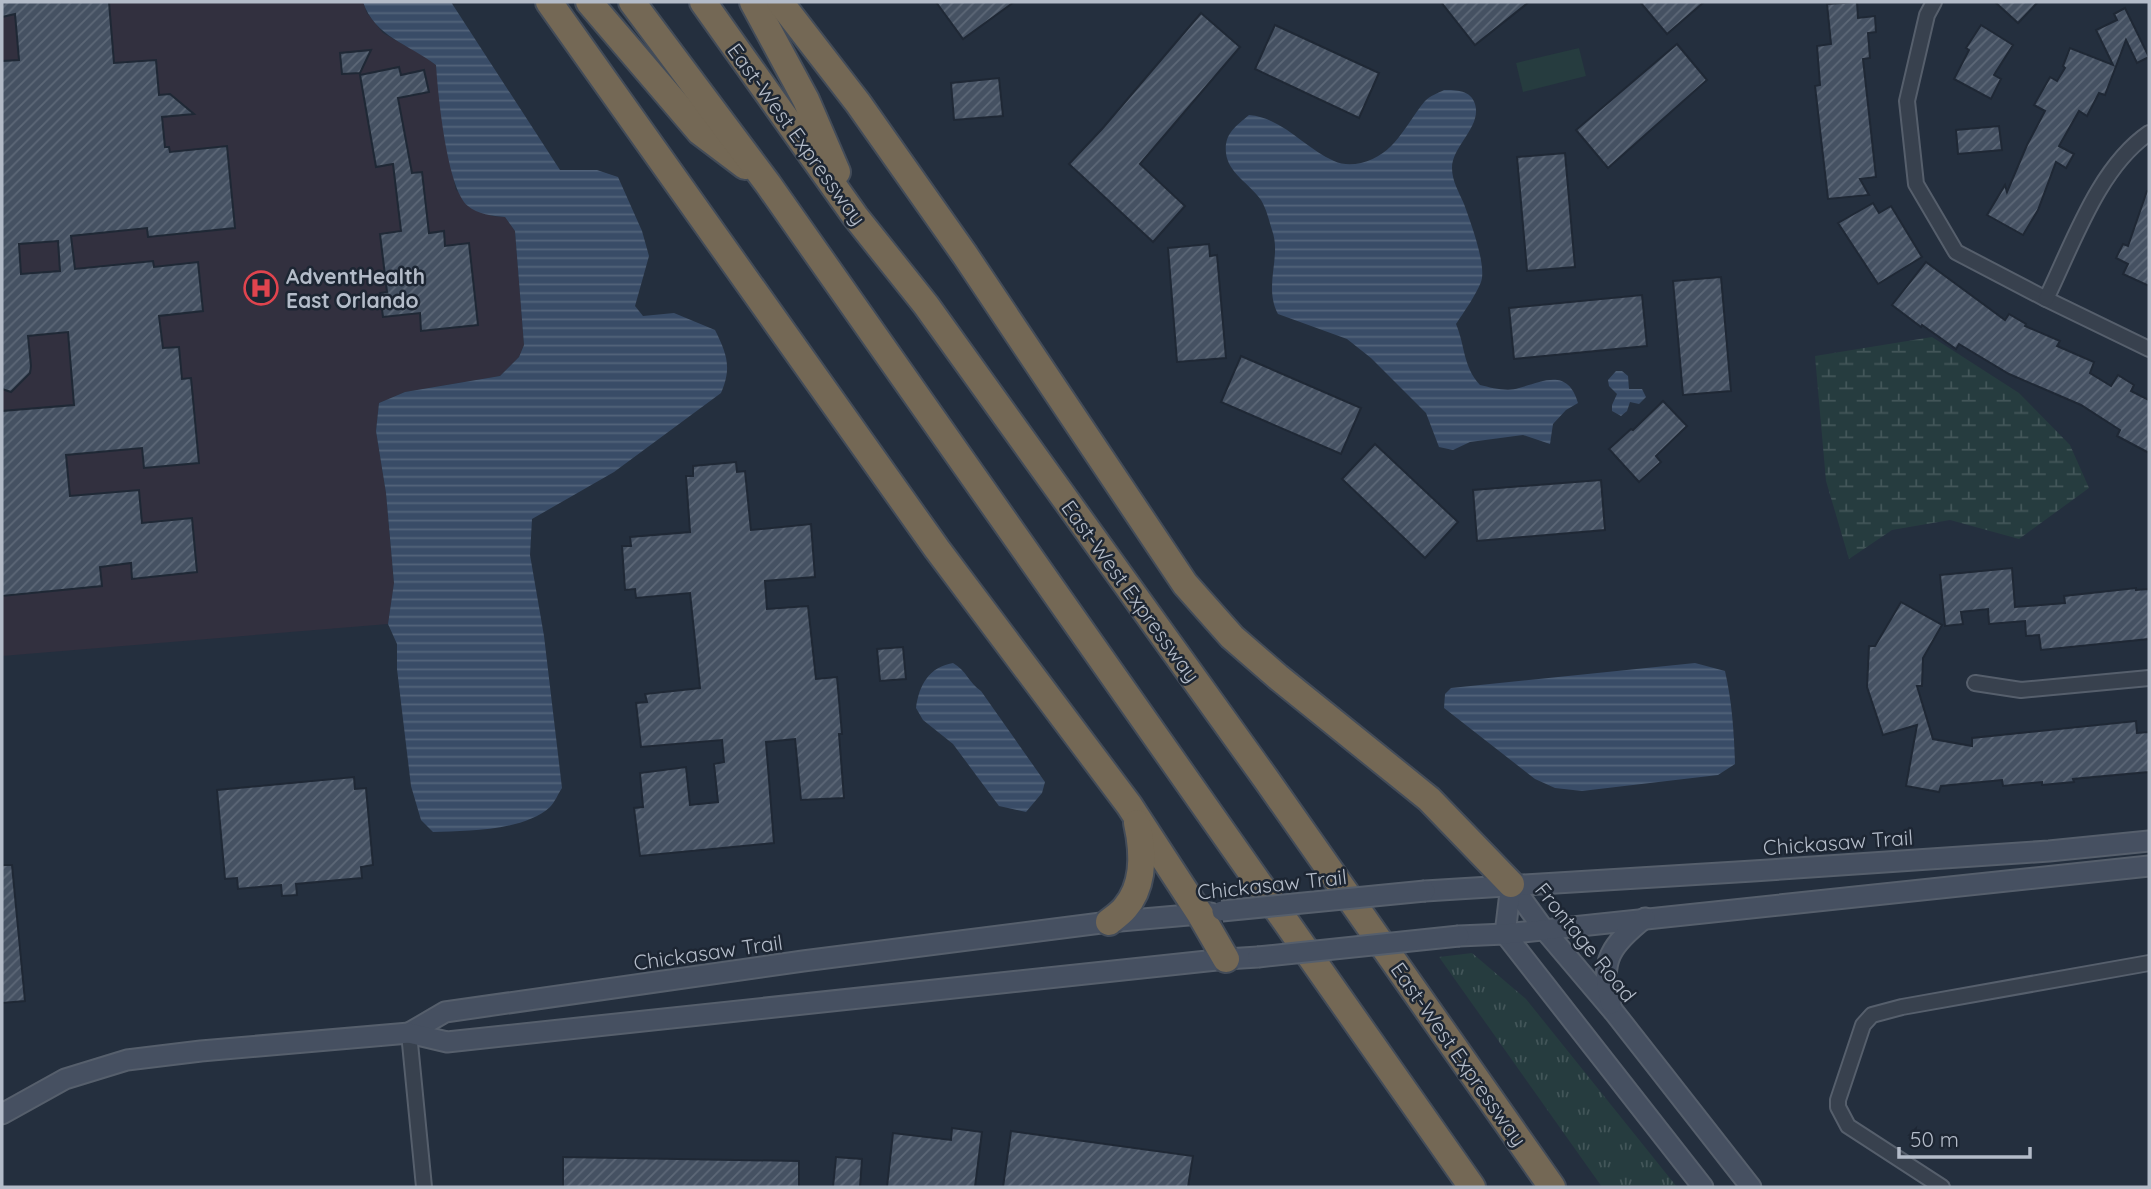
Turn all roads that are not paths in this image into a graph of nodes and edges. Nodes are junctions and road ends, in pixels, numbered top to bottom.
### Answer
1 (549, 2) edge
2 (589, 2) edge
3 (632, 2) edge
4 (703, 2) edge
5 (753, 2) edge
6 (780, 2) edge
7 (1931, 8) edge
8 (2149, 133) edge
9 (768, 184) junction
10 (855, 216) junction
11 (2046, 299) junction
12 (2149, 349) edge
13 (2149, 678) edge
14 (1975, 683) dead end
15 (1135, 814) junction
16 (2149, 841) edge
17 (2149, 866) edge
18 (1511, 884) junction
19 (1211, 913) junction
20 (1645, 918) junction
21 (1109, 922) junction
22 (1543, 928) junction
23 (1504, 934) junction
24 (1226, 959) junction
25 (2149, 963) edge
26 (1614, 1012) junction
27 (409, 1033) junction
28 (2, 1114) edge
29 (424, 1187) edge
30 (1472, 1187) edge
31 (1552, 1187) edge
32 (1703, 1187) edge
33 (1751, 1187) edge
34 (1942, 1187) edge

1 - 15 highway
2 - 9 highway
3 - 9 highway
4 - 10 highway, East-West Expressway
5 - 10 highway
6 - 18 highway
7 - 11 street
8 - 11 street
9 - 30 highway
10 - 31 highway, East-West Expressway
11 - 12 street
13 - 14 street
15 - 19 highway
15 - 21 highway
16 - 18 street, Chickasaw Trail
17 - 20 street, Chickasaw Trail
18 - 19 street, Chickasaw Trail, bridge
18 - 22 street, Frontage Road
18 - 23 street, Frontage Road
19 - 21 street, Chickasaw Trail
19 - 24 highway
20 - 22 street, Chickasaw Trail
20 - 26 street
21 - 27 street, Chickasaw Trail
22 - 23 street, Chickasaw Trail
22 - 26 street, Frontage Road
23 - 24 street, Chickasaw Trail, bridge
23 - 32 street
24 - 27 street, Chickasaw Trail
25 - 34 street
26 - 33 street, Frontage Road
27 - 28 street, Chickasaw Trail
27 - 29 street

